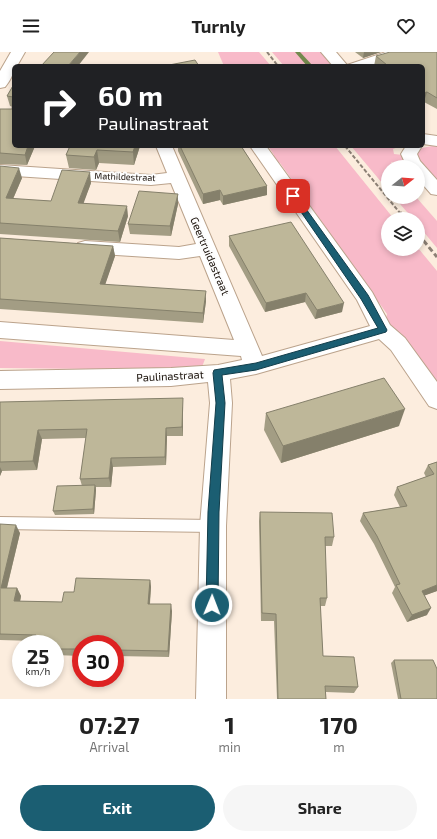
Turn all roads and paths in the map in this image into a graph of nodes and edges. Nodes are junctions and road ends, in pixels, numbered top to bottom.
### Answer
1 (18, 52) edge
2 (328, 52) edge
3 (401, 52) edge
4 (339, 64) edge
5 (360, 64) edge
6 (0, 84) edge
7 (425, 139) edge
8 (437, 141) edge
9 (165, 148) edge
10 (259, 148) edge
11 (413, 148) edge
12 (411, 160) edge
13 (0, 170) edge
14 (425, 177) edge
15 (177, 178) junction
16 (437, 190) edge
17 (70, 246) edge
18 (207, 249) junction
19 (0, 330) edge
20 (383, 330) junction
21 (252, 358) junction
22 (218, 373) junction
23 (0, 380) edge
24 (437, 400) edge
25 (0, 523) edge
26 (213, 526) junction
27 (211, 699) edge

1 - 6 street
2 - 4 street
3 - 5 street
7 - 8 street
9 - 15 street, Geertruidastraat
10 - 20 street
11 - 12 street
13 - 15 street, Mathildestraat
14 - 16 street
15 - 18 street, Geertruidastraat
17 - 18 street
18 - 21 street, Geertruidastraat
19 - 21 street, Paulinastraat
20 - 21 street, Paulinastraat
20 - 24 street
21 - 22 street, Paulinastraat
22 - 23 street, Paulinastraat
22 - 26 street
25 - 26 lane
26 - 27 street

